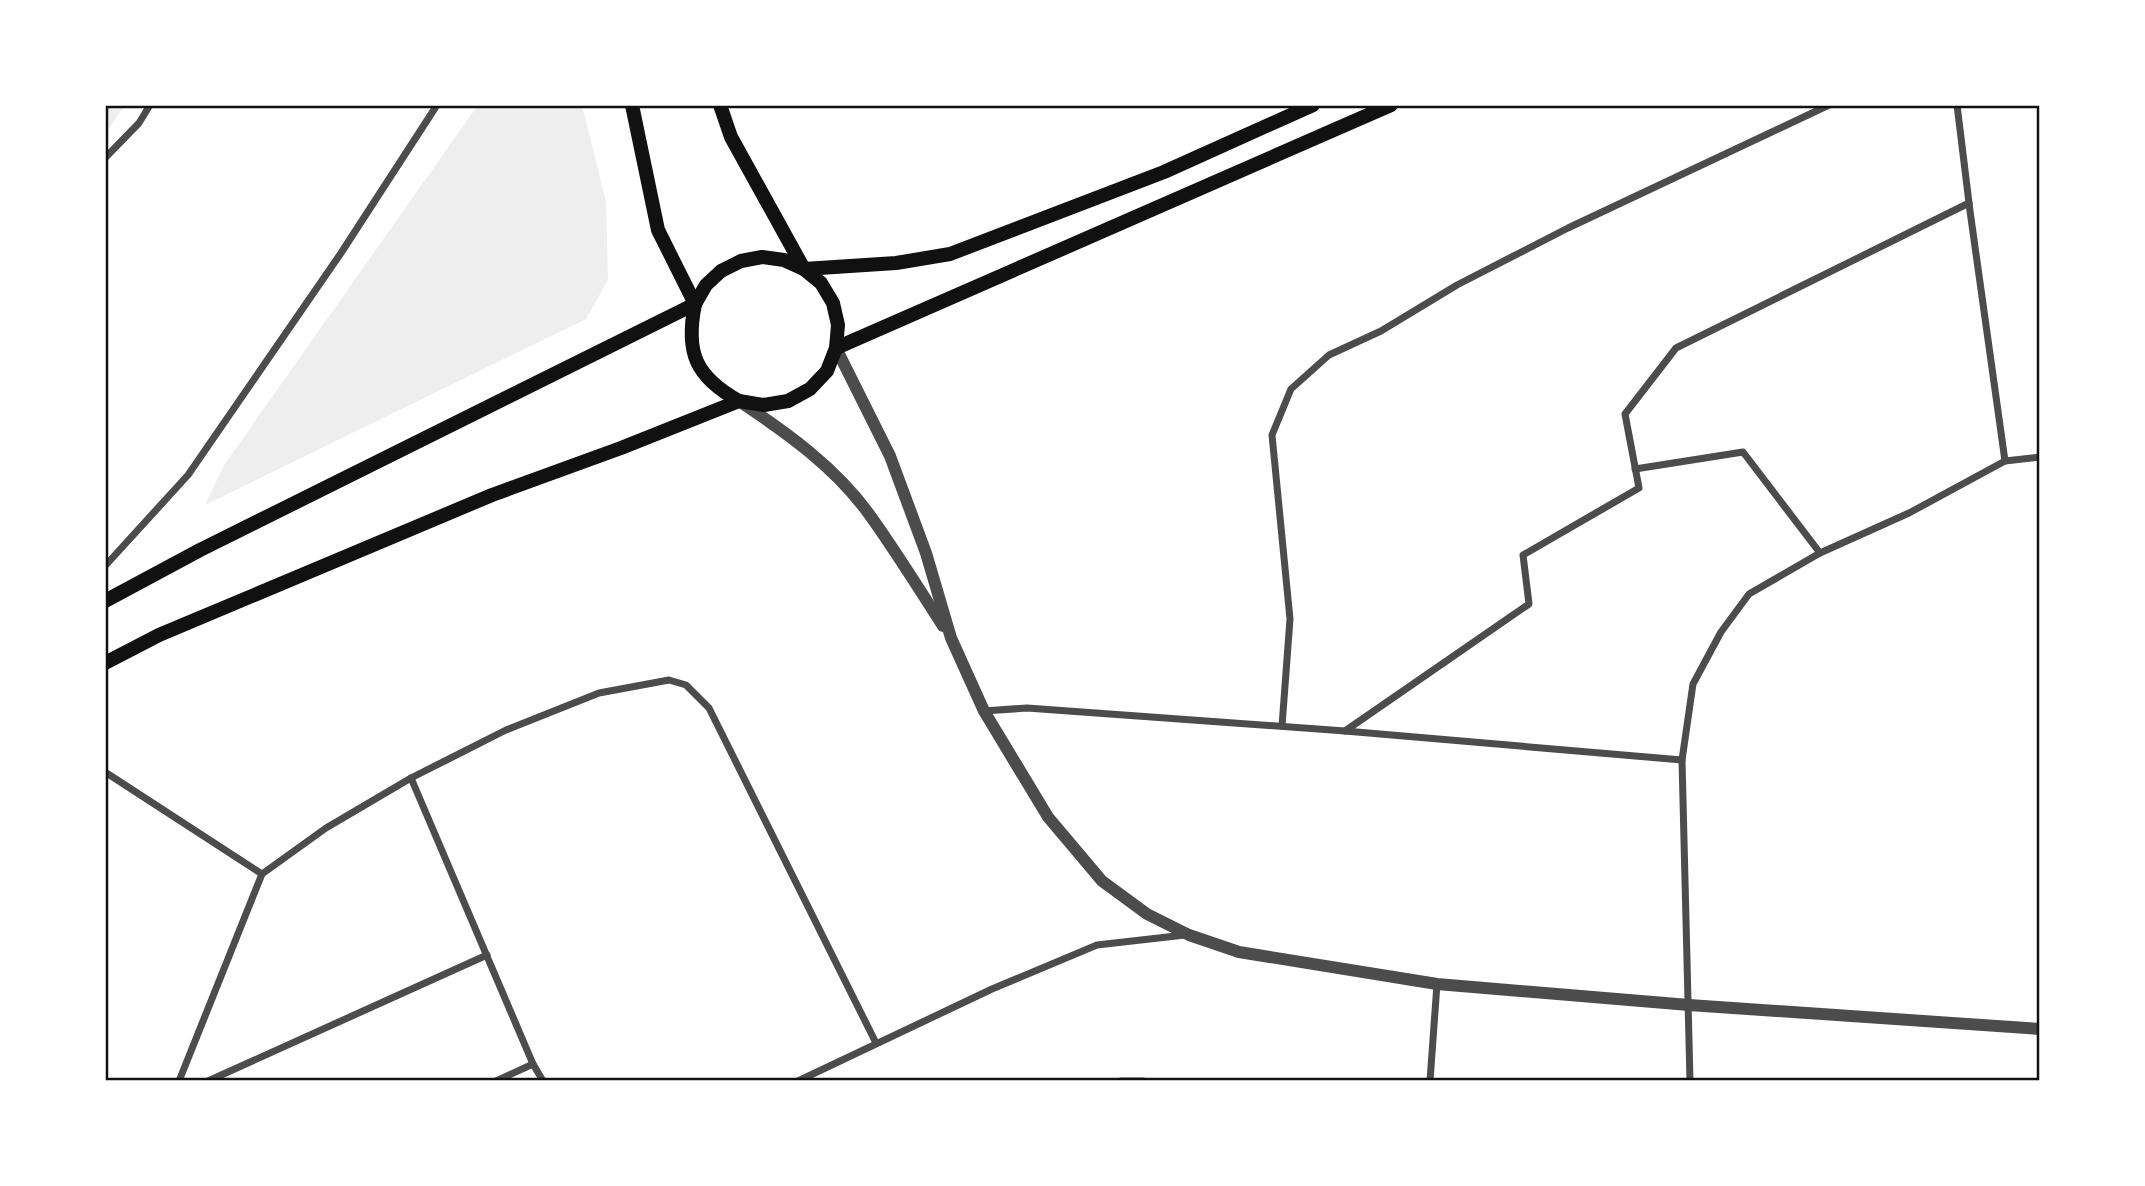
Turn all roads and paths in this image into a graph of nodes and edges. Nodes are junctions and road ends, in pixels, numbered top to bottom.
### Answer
1 (150, 105) edge
2 (437, 105) edge
3 (632, 105) edge
4 (720, 105) edge
5 (1313, 105) edge
6 (1391, 105) edge
7 (1829, 105) edge
8 (1957, 105) edge
9 (105, 158) edge
10 (1969, 203) junction
11 (804, 268) junction
12 (695, 304) junction
13 (836, 348) junction
14 (739, 401) junction
15 (2040, 457) edge
16 (2005, 461) junction
17 (1635, 468) junction
18 (1820, 553) junction
19 (105, 566) edge
20 (105, 601) edge
21 (951, 638) junction
22 (105, 663) edge
23 (984, 711) junction
24 (1282, 726) junction
25 (1345, 731) junction
26 (1682, 760) junction
27 (105, 772) edge
28 (411, 778) junction
29 (262, 874) junction
30 (1189, 935) junction
31 (486, 955) junction
32 (1437, 984) junction
33 (1689, 1005) junction
34 (2040, 1029) edge
35 (876, 1042) junction
36 (533, 1064) junction
37 (178, 1081) edge
38 (208, 1081) edge
39 (496, 1081) edge
40 (543, 1081) edge
41 (798, 1081) edge
42 (1121, 1081) edge
43 (1143, 1081) edge
44 (1430, 1081) edge
45 (1690, 1081) edge

1 - 9 street
2 - 19 street
3 - 12 main road
4 - 11 main road
5 - 11 main road
6 - 13 main road
7 - 24 street
8 - 10 street
10 - 16 street
10 - 17 street
11 - 12 main road
11 - 13 main road
12 - 14 main road
12 - 20 main road
13 - 14 main road
13 - 21 street
14 - 21 street
14 - 22 main road
15 - 16 street
16 - 18 street
17 - 18 street
17 - 25 street
18 - 26 street
21 - 23 street
23 - 24 street
23 - 30 street
24 - 25 street
25 - 26 street
26 - 33 street
27 - 29 street
28 - 29 street
28 - 31 street
28 - 35 street
29 - 37 street
30 - 32 street
30 - 35 street
31 - 36 street
31 - 38 street
32 - 33 street
32 - 44 street
33 - 34 street
33 - 45 street
35 - 41 street
36 - 39 street
36 - 40 street
42 - 43 street

